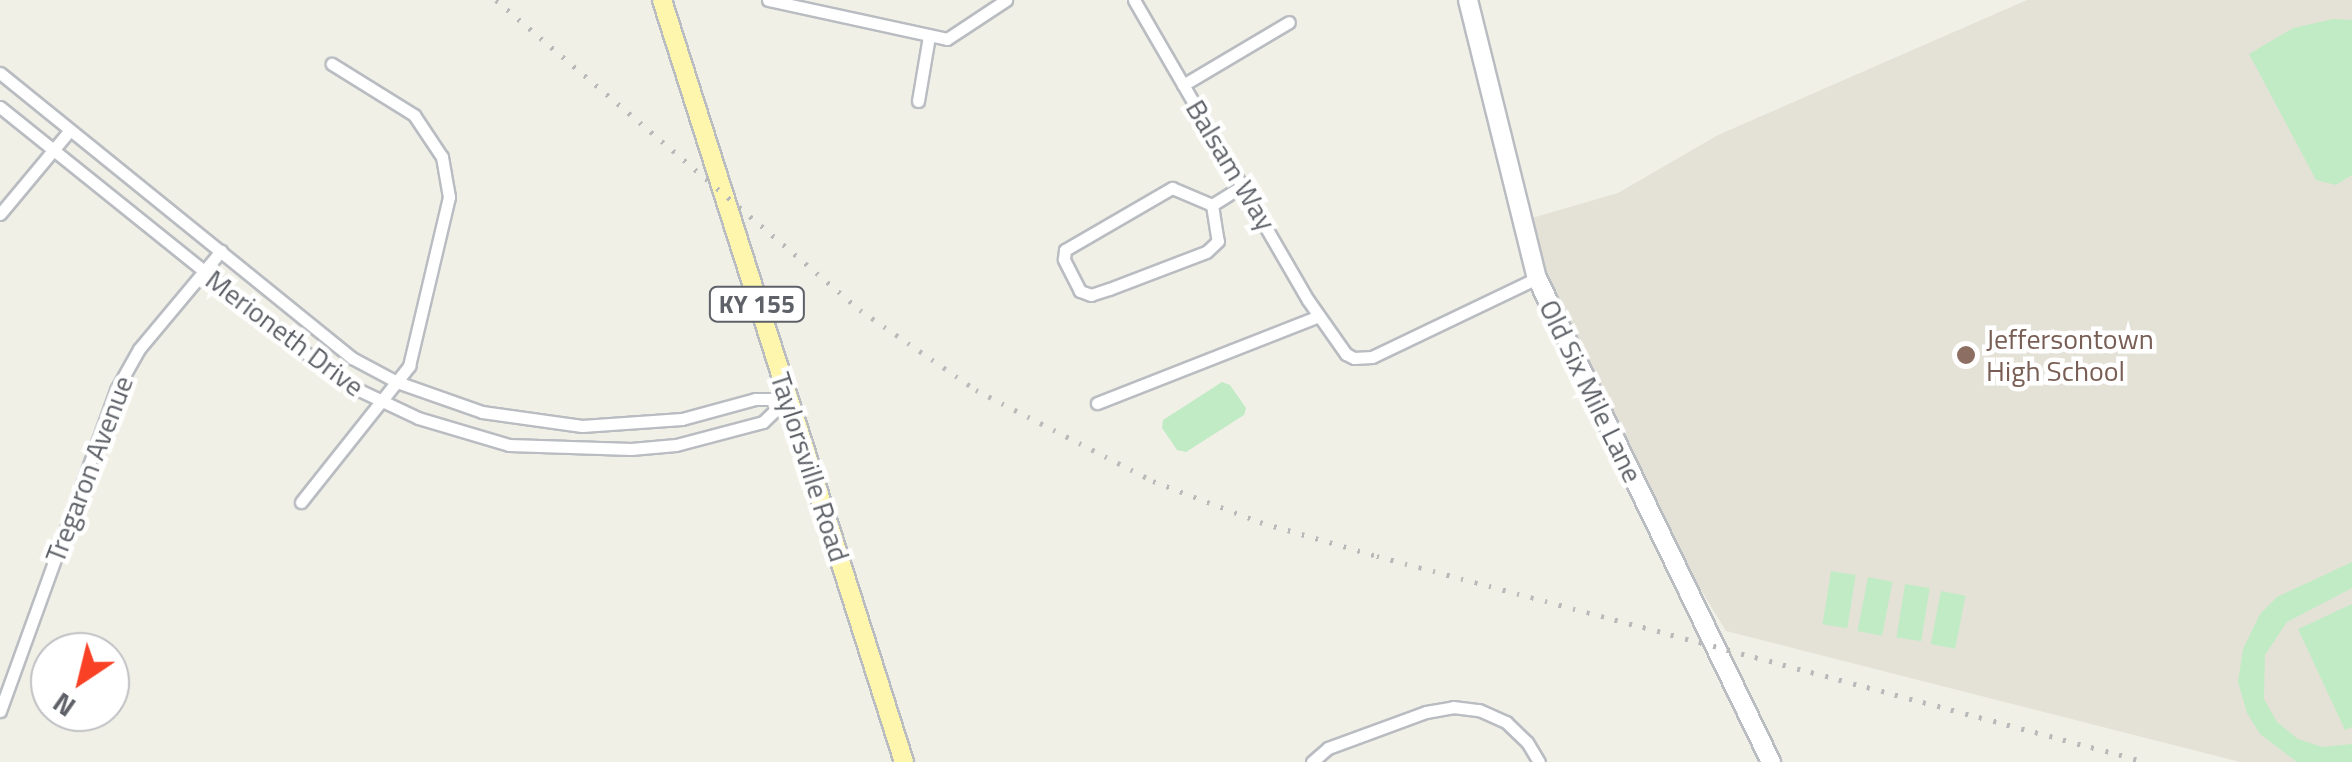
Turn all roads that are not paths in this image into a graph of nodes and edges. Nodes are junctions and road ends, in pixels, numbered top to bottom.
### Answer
1 (662, 0) edge
2 (768, 0) edge
3 (1006, 0) edge
4 (1134, 0) edge
5 (1468, 0) edge
6 (1289, 22) dead end
7 (929, 36) junction
8 (332, 64) dead end
9 (0, 73) edge
10 (1183, 85) junction
11 (918, 101) dead end
12 (0, 107) edge
13 (70, 130) junction
14 (53, 150) junction
15 (1244, 186) junction
16 (1212, 205) junction
17 (0, 214) edge
18 (220, 251) junction
19 (203, 272) junction
20 (1536, 278) junction
21 (1319, 316) junction
22 (397, 382) junction
23 (787, 398) junction
24 (381, 403) junction
25 (1097, 403) dead end
26 (302, 502) dead end
27 (0, 711) edge
28 (904, 762) edge
29 (1312, 762) edge
30 (1539, 762) edge
31 (1771, 762) edge

1 - 23 main road, Taylorsville Road / KY 155
2 - 7 street
3 - 7 street
4 - 10 street, Balsam Way
5 - 20 street, Old Six Mile Lane
6 - 10 street
7 - 11 street
8 - 22 street
9 - 13 street
10 - 15 street, Balsam Way
12 - 14 street, Merioneth Drive
13 - 14 street
13 - 18 street
14 - 17 street
14 - 19 street, Merioneth Drive
15 - 16 street
15 - 21 street, Balsam Way
16 - 16 street
18 - 19 street, Tregaron Avenue
18 - 22 street
19 - 24 street, Merioneth Drive
19 - 27 street, Tregaron Avenue
20 - 21 street, Balsam Way
20 - 31 street, Old Six Mile Lane
21 - 25 street
22 - 23 street
22 - 24 street
23 - 24 street, Merioneth Drive
23 - 28 main road, Taylorsville Road / KY 155
24 - 26 street
29 - 30 street

